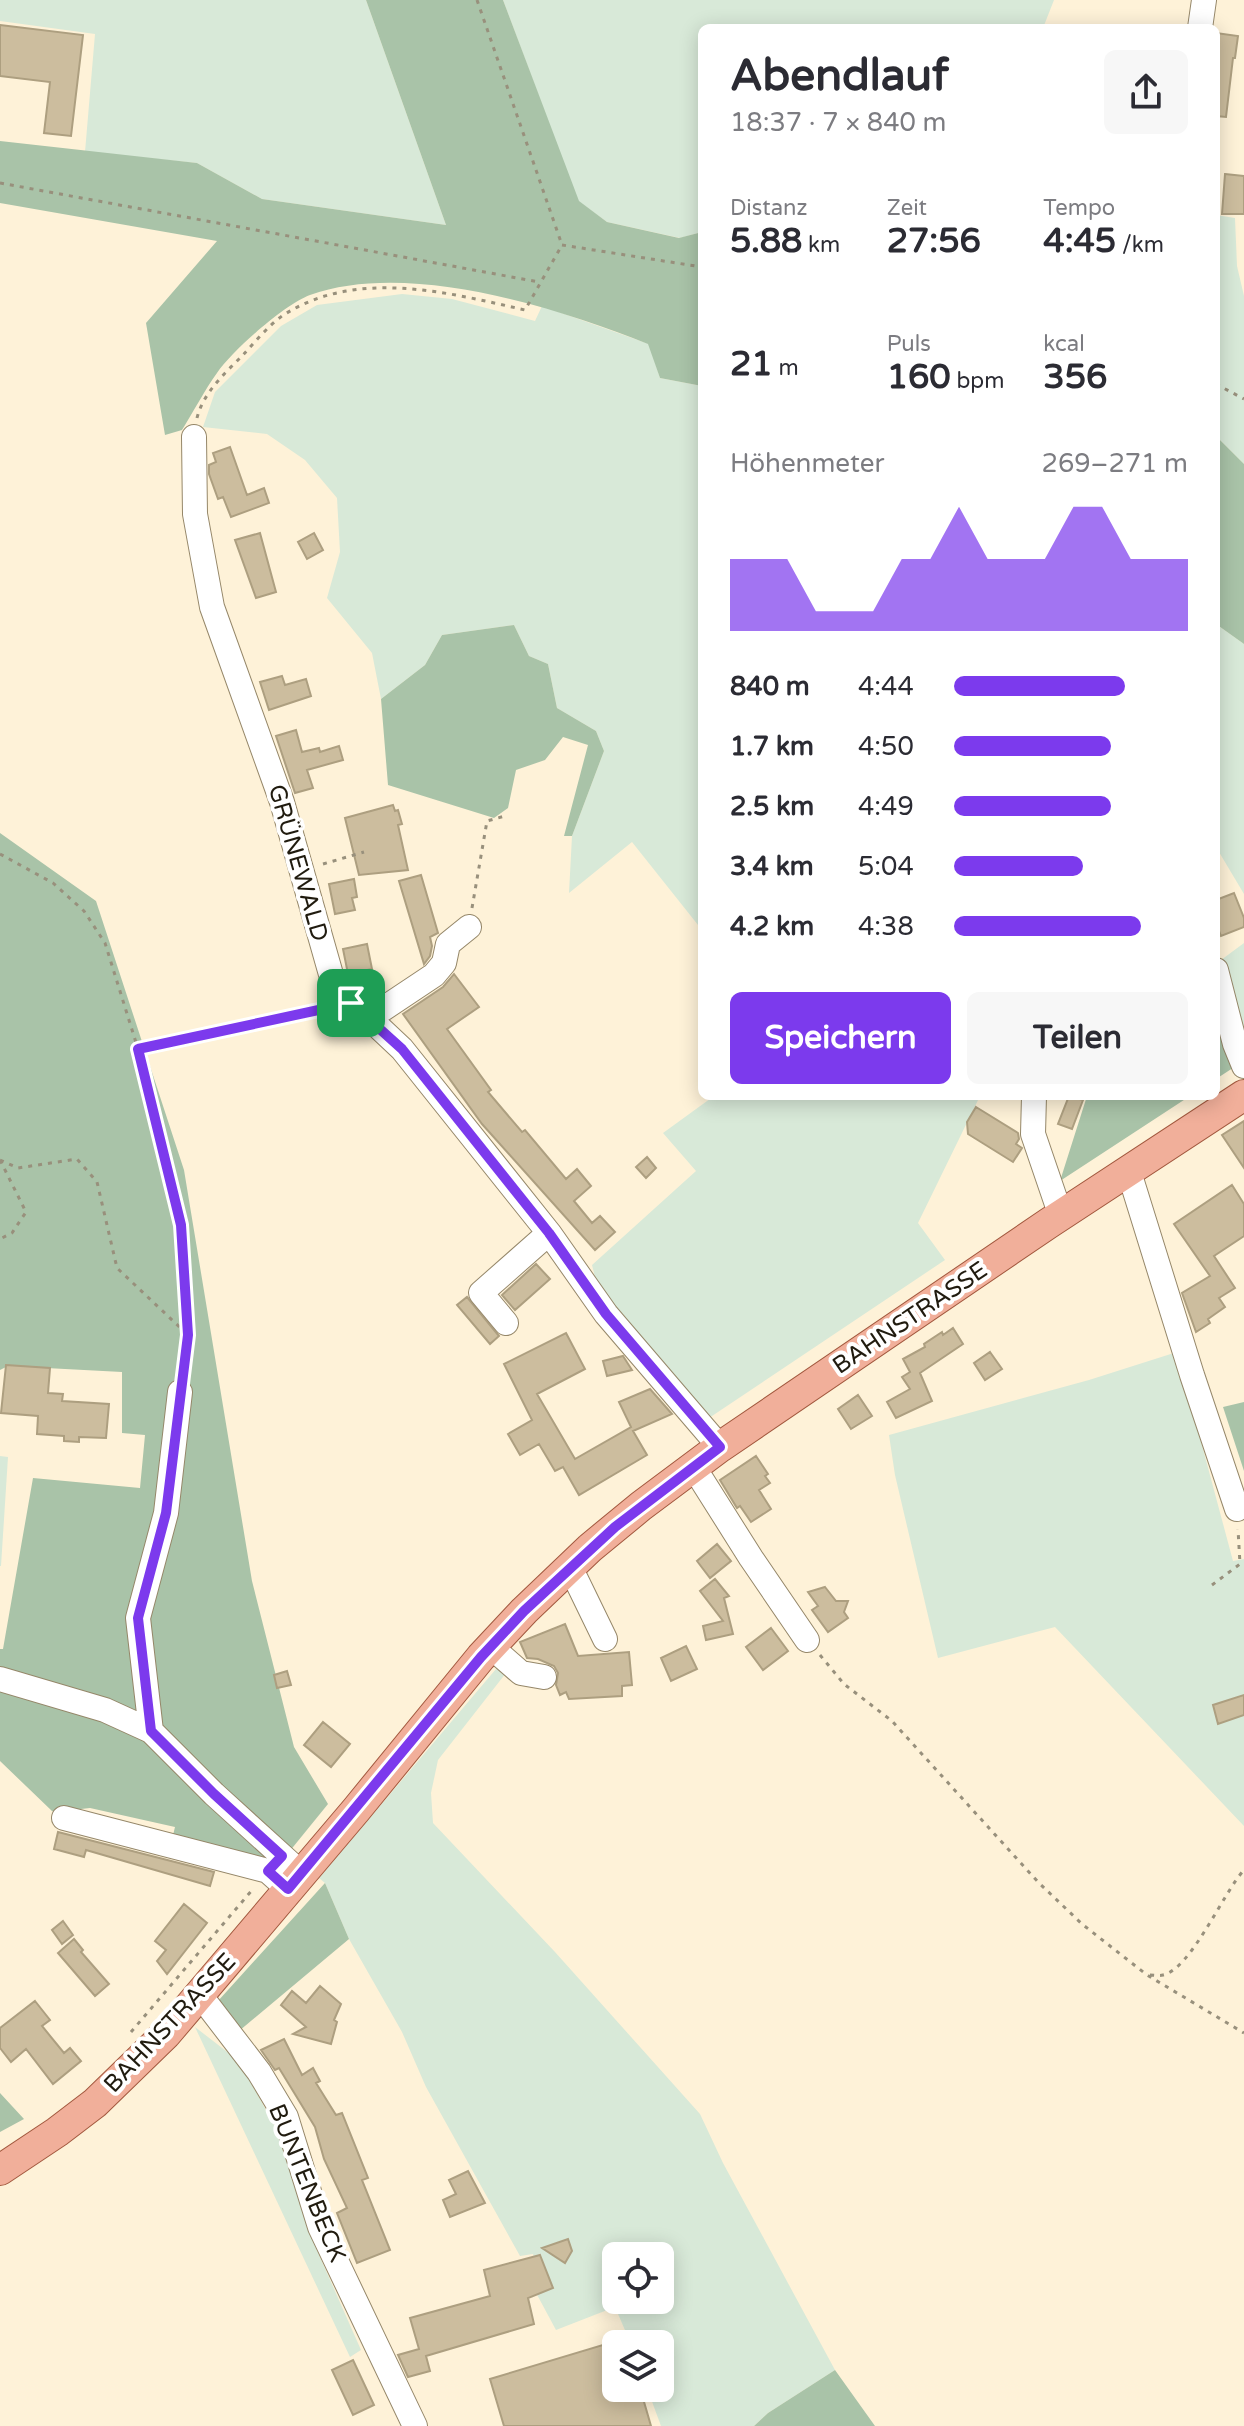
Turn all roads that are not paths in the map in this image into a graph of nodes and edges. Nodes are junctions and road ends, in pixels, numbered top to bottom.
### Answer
1 (1204, 0) edge
2 (1201, 24) edge
3 (194, 437) road end
4 (469, 927) road end
5 (1220, 986) edge
6 (359, 1011) junction
7 (1244, 1066) edge
8 (1244, 1095) edge
9 (1034, 1100) edge
10 (1129, 1172) junction
11 (1061, 1216) junction
12 (549, 1233) junction
13 (506, 1323) dead end
14 (180, 1392) road end
15 (720, 1447) junction
16 (693, 1466) junction
17 (1237, 1509) road end
18 (570, 1567) junction
19 (605, 1639) dead end
20 (807, 1640) road end
21 (491, 1647) junction
22 (544, 1677) dead end
23 (0, 1679) edge
24 (151, 1731) junction
25 (64, 1818) dead end
26 (285, 1872) junction
27 (200, 1995) junction
28 (0, 2170) edge
29 (415, 2426) edge

1 - 2 street
3 - 6 street, GRÜNEWALD
4 - 6 street
5 - 7 street
6 - 12 street, GRÜNEWALD
8 - 10 main road, BAHNSTRASSE
9 - 11 street
10 - 11 main road, BAHNSTRASSE
10 - 17 street
11 - 15 main road, BAHNSTRASSE
12 - 13 street
12 - 15 street, GRÜNEWALD
14 - 24 street
15 - 16 main road, BAHNSTRASSE
16 - 18 main road, BAHNSTRASSE
16 - 20 street
18 - 19 street
18 - 21 main road, BAHNSTRASSE
21 - 22 street
21 - 26 main road, BAHNSTRASSE
23 - 24 street
24 - 26 street
25 - 26 street
26 - 27 main road, BAHNSTRASSE
27 - 28 main road, BAHNSTRASSE
27 - 29 street, BUNTENBECK

